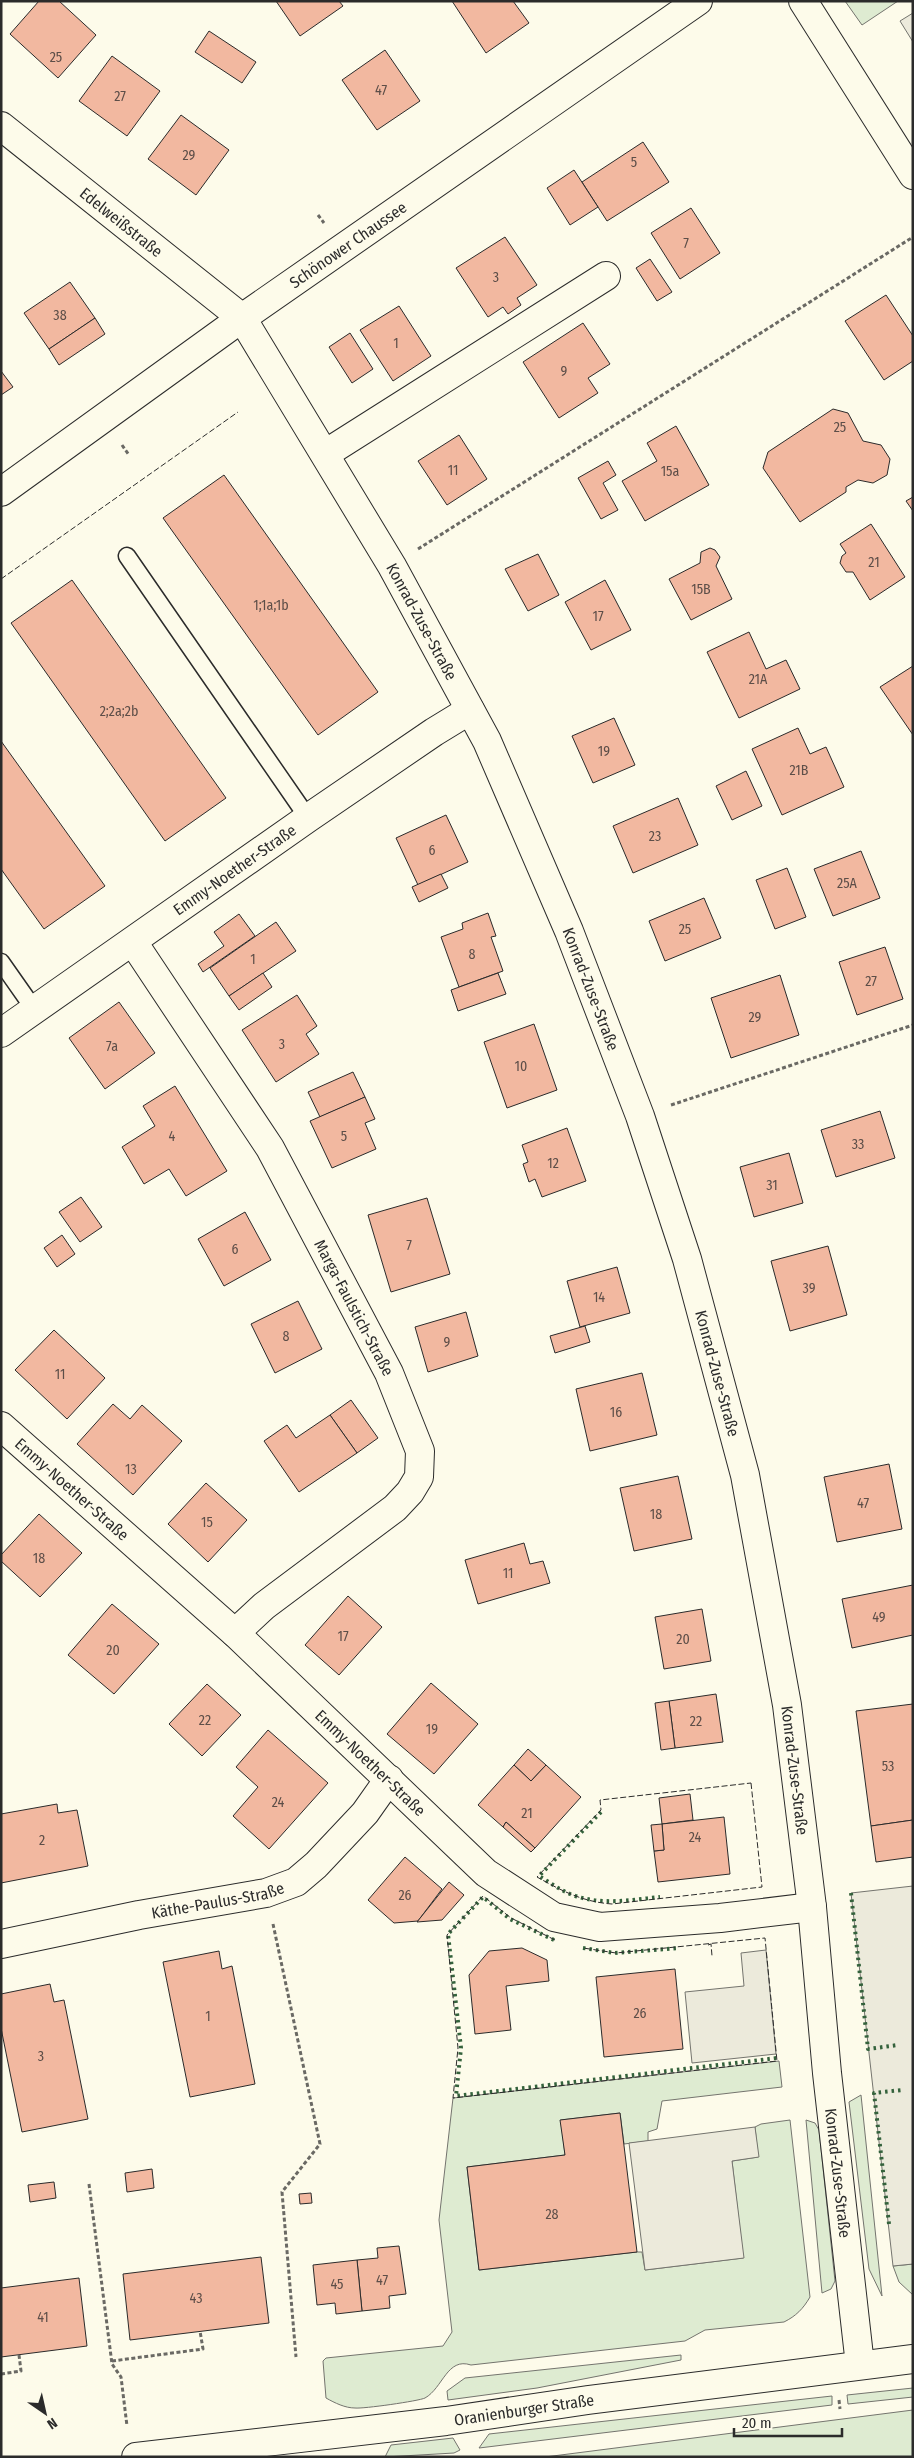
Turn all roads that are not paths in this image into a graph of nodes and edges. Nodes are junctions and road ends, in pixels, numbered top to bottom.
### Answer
1 (698, 1) edge
2 (803, 1) edge
3 (1, 126) edge
4 (913, 175) edge
5 (606, 276) dead end
6 (242, 318) junction
7 (325, 454) junction
8 (1, 492) edge
9 (127, 556) dead end
10 (470, 710) junction
11 (308, 818) junction
12 (133, 942) junction
13 (1, 962) edge
14 (34, 1009) junction
15 (1, 1033) edge
16 (1, 1426) edge
17 (235, 1633) junction
18 (389, 1780) junction
19 (812, 1907) junction
20 (1, 1944) edge
21 (913, 2359) edge
22 (860, 2365) junction
23 (136, 2457) edge

1 - 6 street, Schönower Chaussee
2 - 4 street
3 - 6 street, Edelweißstraße
5 - 7 street
6 - 7 street, Konrad-Zuse-Straße
6 - 8 street, Schönower Chaussee
7 - 10 street, Konrad-Zuse-Straße
9 - 11 lane
10 - 11 street, Emmy-Noether-Straße
10 - 19 street, Konrad-Zuse-Straße
11 - 12 street, Emmy-Noether-Straße
12 - 14 street, Emmy-Noether-Straße
12 - 17 street, Marga-Faulstich-Straße
13 - 14 lane
14 - 15 street, Emmy-Noether-Straße
16 - 17 street, Emmy-Noether-Straße
17 - 18 street, Emmy-Noether-Straße
18 - 19 street, Emmy-Noether-Straße
18 - 20 street, Käthe-Paulus-Straße
19 - 22 street, Konrad-Zuse-Straße
21 - 22 street, Oranienburger Straße
22 - 23 street, Oranienburger Straße

